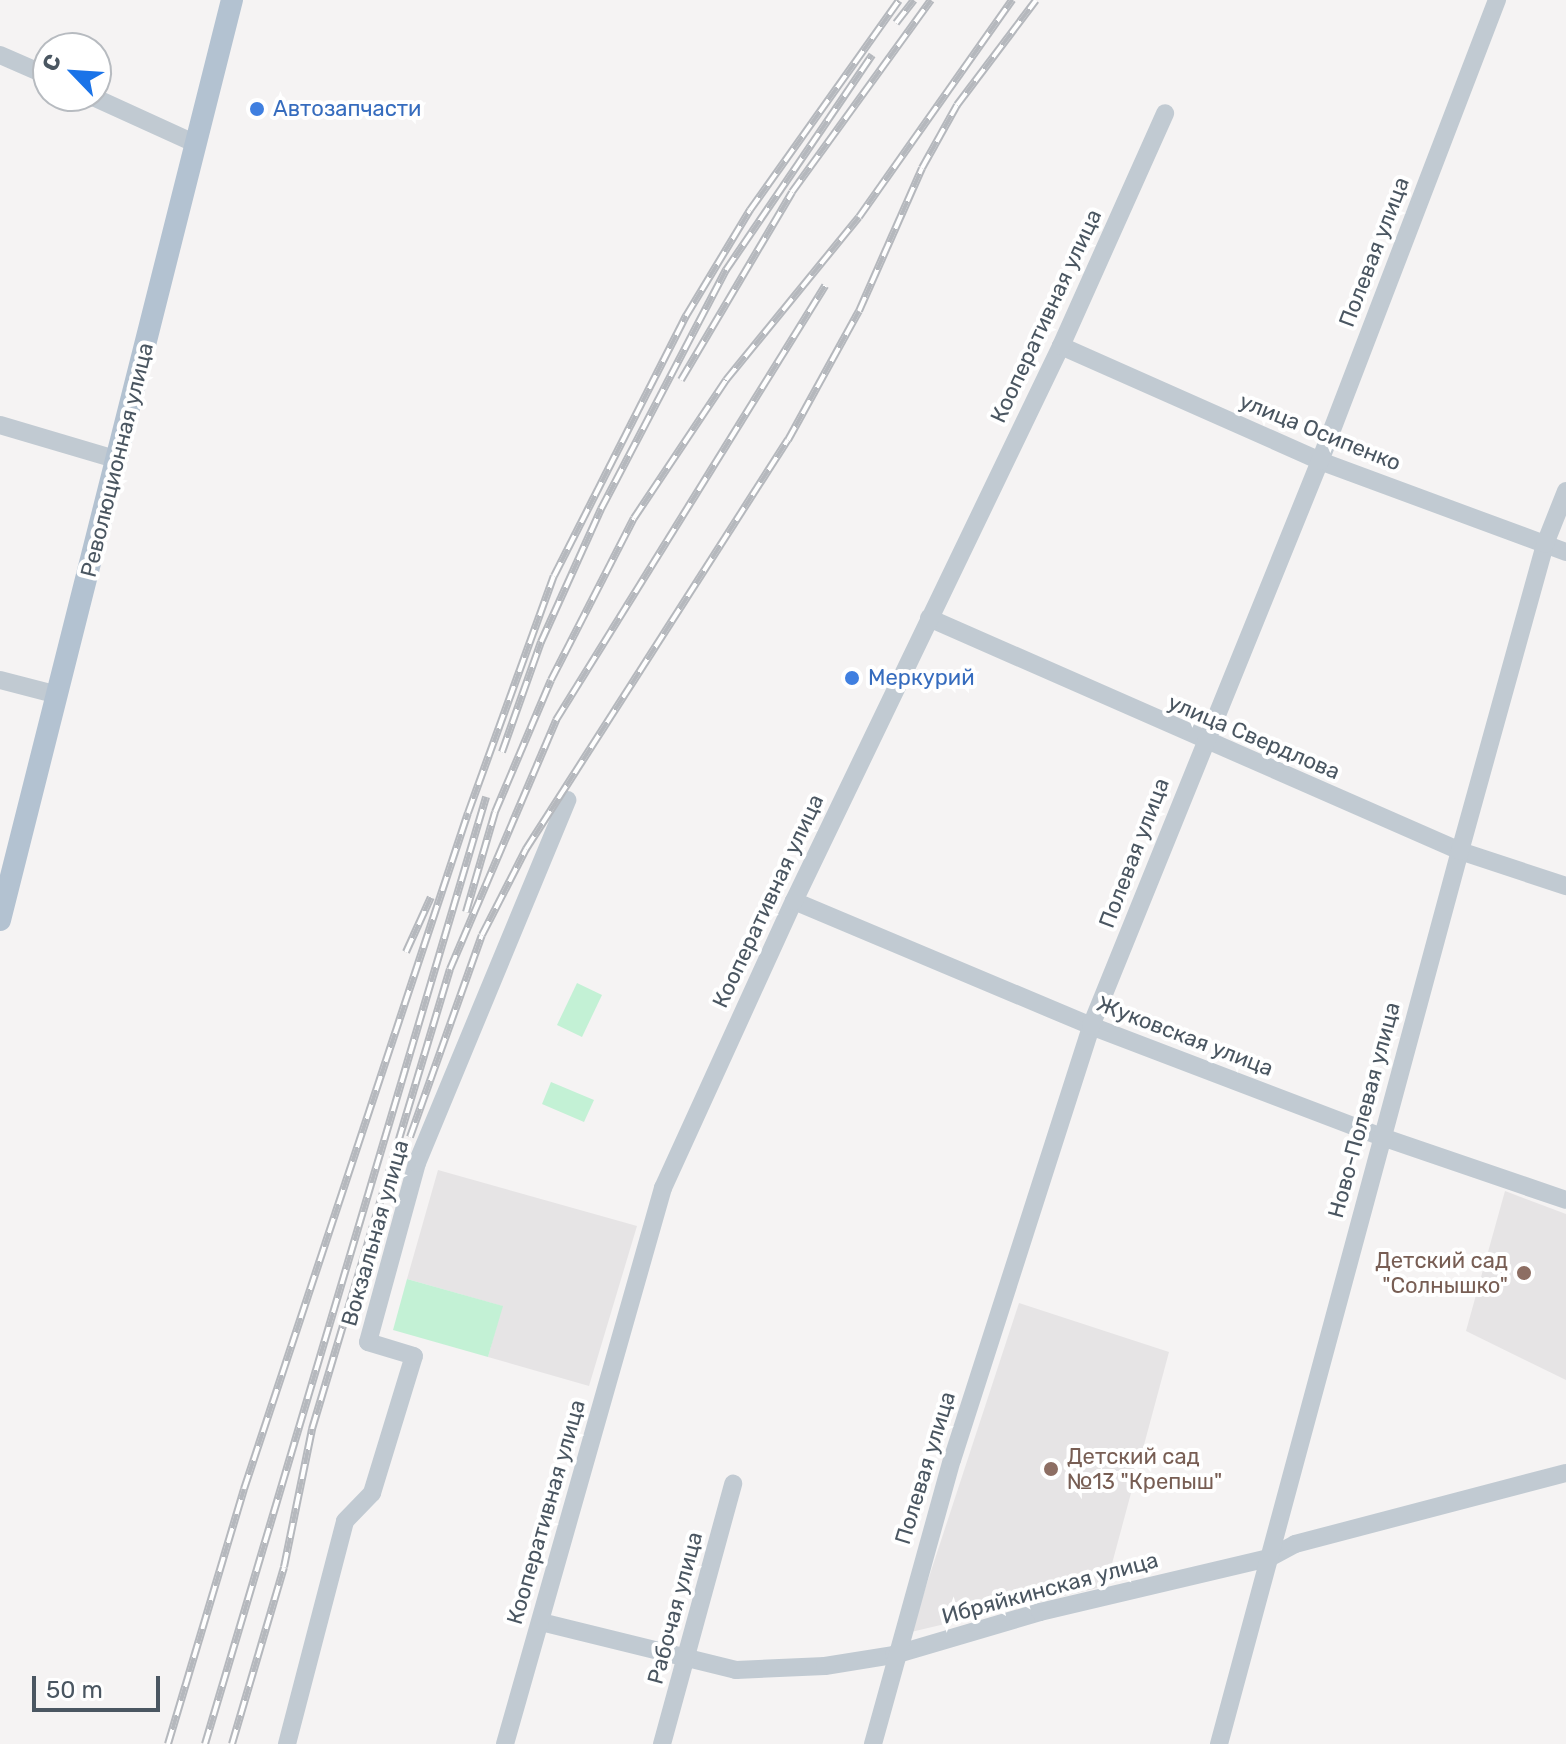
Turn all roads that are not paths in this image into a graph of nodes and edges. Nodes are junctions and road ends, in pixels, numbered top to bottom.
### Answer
1 (232, 0) edge
2 (1497, 0) edge
3 (0, 55) edge
4 (32, 69) edge
5 (112, 106) edge
6 (1165, 113) dead end
7 (194, 143) junction
8 (1061, 346) junction
9 (0, 425) edge
10 (118, 460) junction
11 (1320, 461) junction
12 (1566, 491) edge
13 (1566, 530) edge
14 (1545, 544) junction
15 (1566, 552) edge
16 (929, 618) junction
17 (0, 680) edge
18 (58, 695) junction
19 (1203, 742) junction
20 (567, 800) dead end
21 (1460, 851) junction
22 (1566, 886) edge
23 (794, 901) junction
24 (0, 920) edge
25 (1091, 1026) junction
26 (1382, 1137) junction
27 (1566, 1200) edge
28 (1566, 1473) edge
29 (733, 1484) dead end
30 (1269, 1558) junction
31 (541, 1622) junction
32 (894, 1655) junction
33 (687, 1660) junction
34 (287, 1744) edge
35 (505, 1744) edge
36 (662, 1744) edge
37 (873, 1744) edge
38 (1219, 1744) edge

1 - 7 main road, Революционная улица
2 - 11 street, Полевая улица
3 - 4 street
5 - 7 street
6 - 8 street, Кооперативная улица
7 - 10 main road, Революционная улица
8 - 11 street, улица Осипенко
8 - 16 street, Кооперативная улица
9 - 10 street
10 - 18 main road, Революционная улица
11 - 14 street, улица Осипенко
11 - 19 street, Полевая улица
12 - 14 street, Ново-Полевая улица
13 - 14 street
14 - 15 street, улица Осипенко
14 - 21 street, Ново-Полевая улица
16 - 19 street, улица Свердлова
16 - 23 street, Кооперативная улица
17 - 18 street
18 - 24 main road, Революционная улица
19 - 21 street, улица Свердлова
19 - 25 street, Полевая улица
20 - 34 street, Вокзальная улица
21 - 22 street, улица Свердлова
21 - 26 street, Ново-Полевая улица
23 - 25 street, Жуковская улица
23 - 31 street, Кооперативная улица
25 - 26 street, Жуковская улица
25 - 32 street, Полевая улица
26 - 27 street, Жуковская улица
26 - 30 street, Ново-Полевая улица
28 - 30 street, Ибряйкинская улица
29 - 33 street, Рабочая улица
30 - 32 street, Ибряйкинская улица
30 - 38 street, Ново-Полевая улица
31 - 33 street, Ибряйкинская улица
31 - 35 street, Кооперативная улица
32 - 33 street, Ибряйкинская улица
32 - 37 street, Полевая улица
33 - 36 street, Рабочая улица

